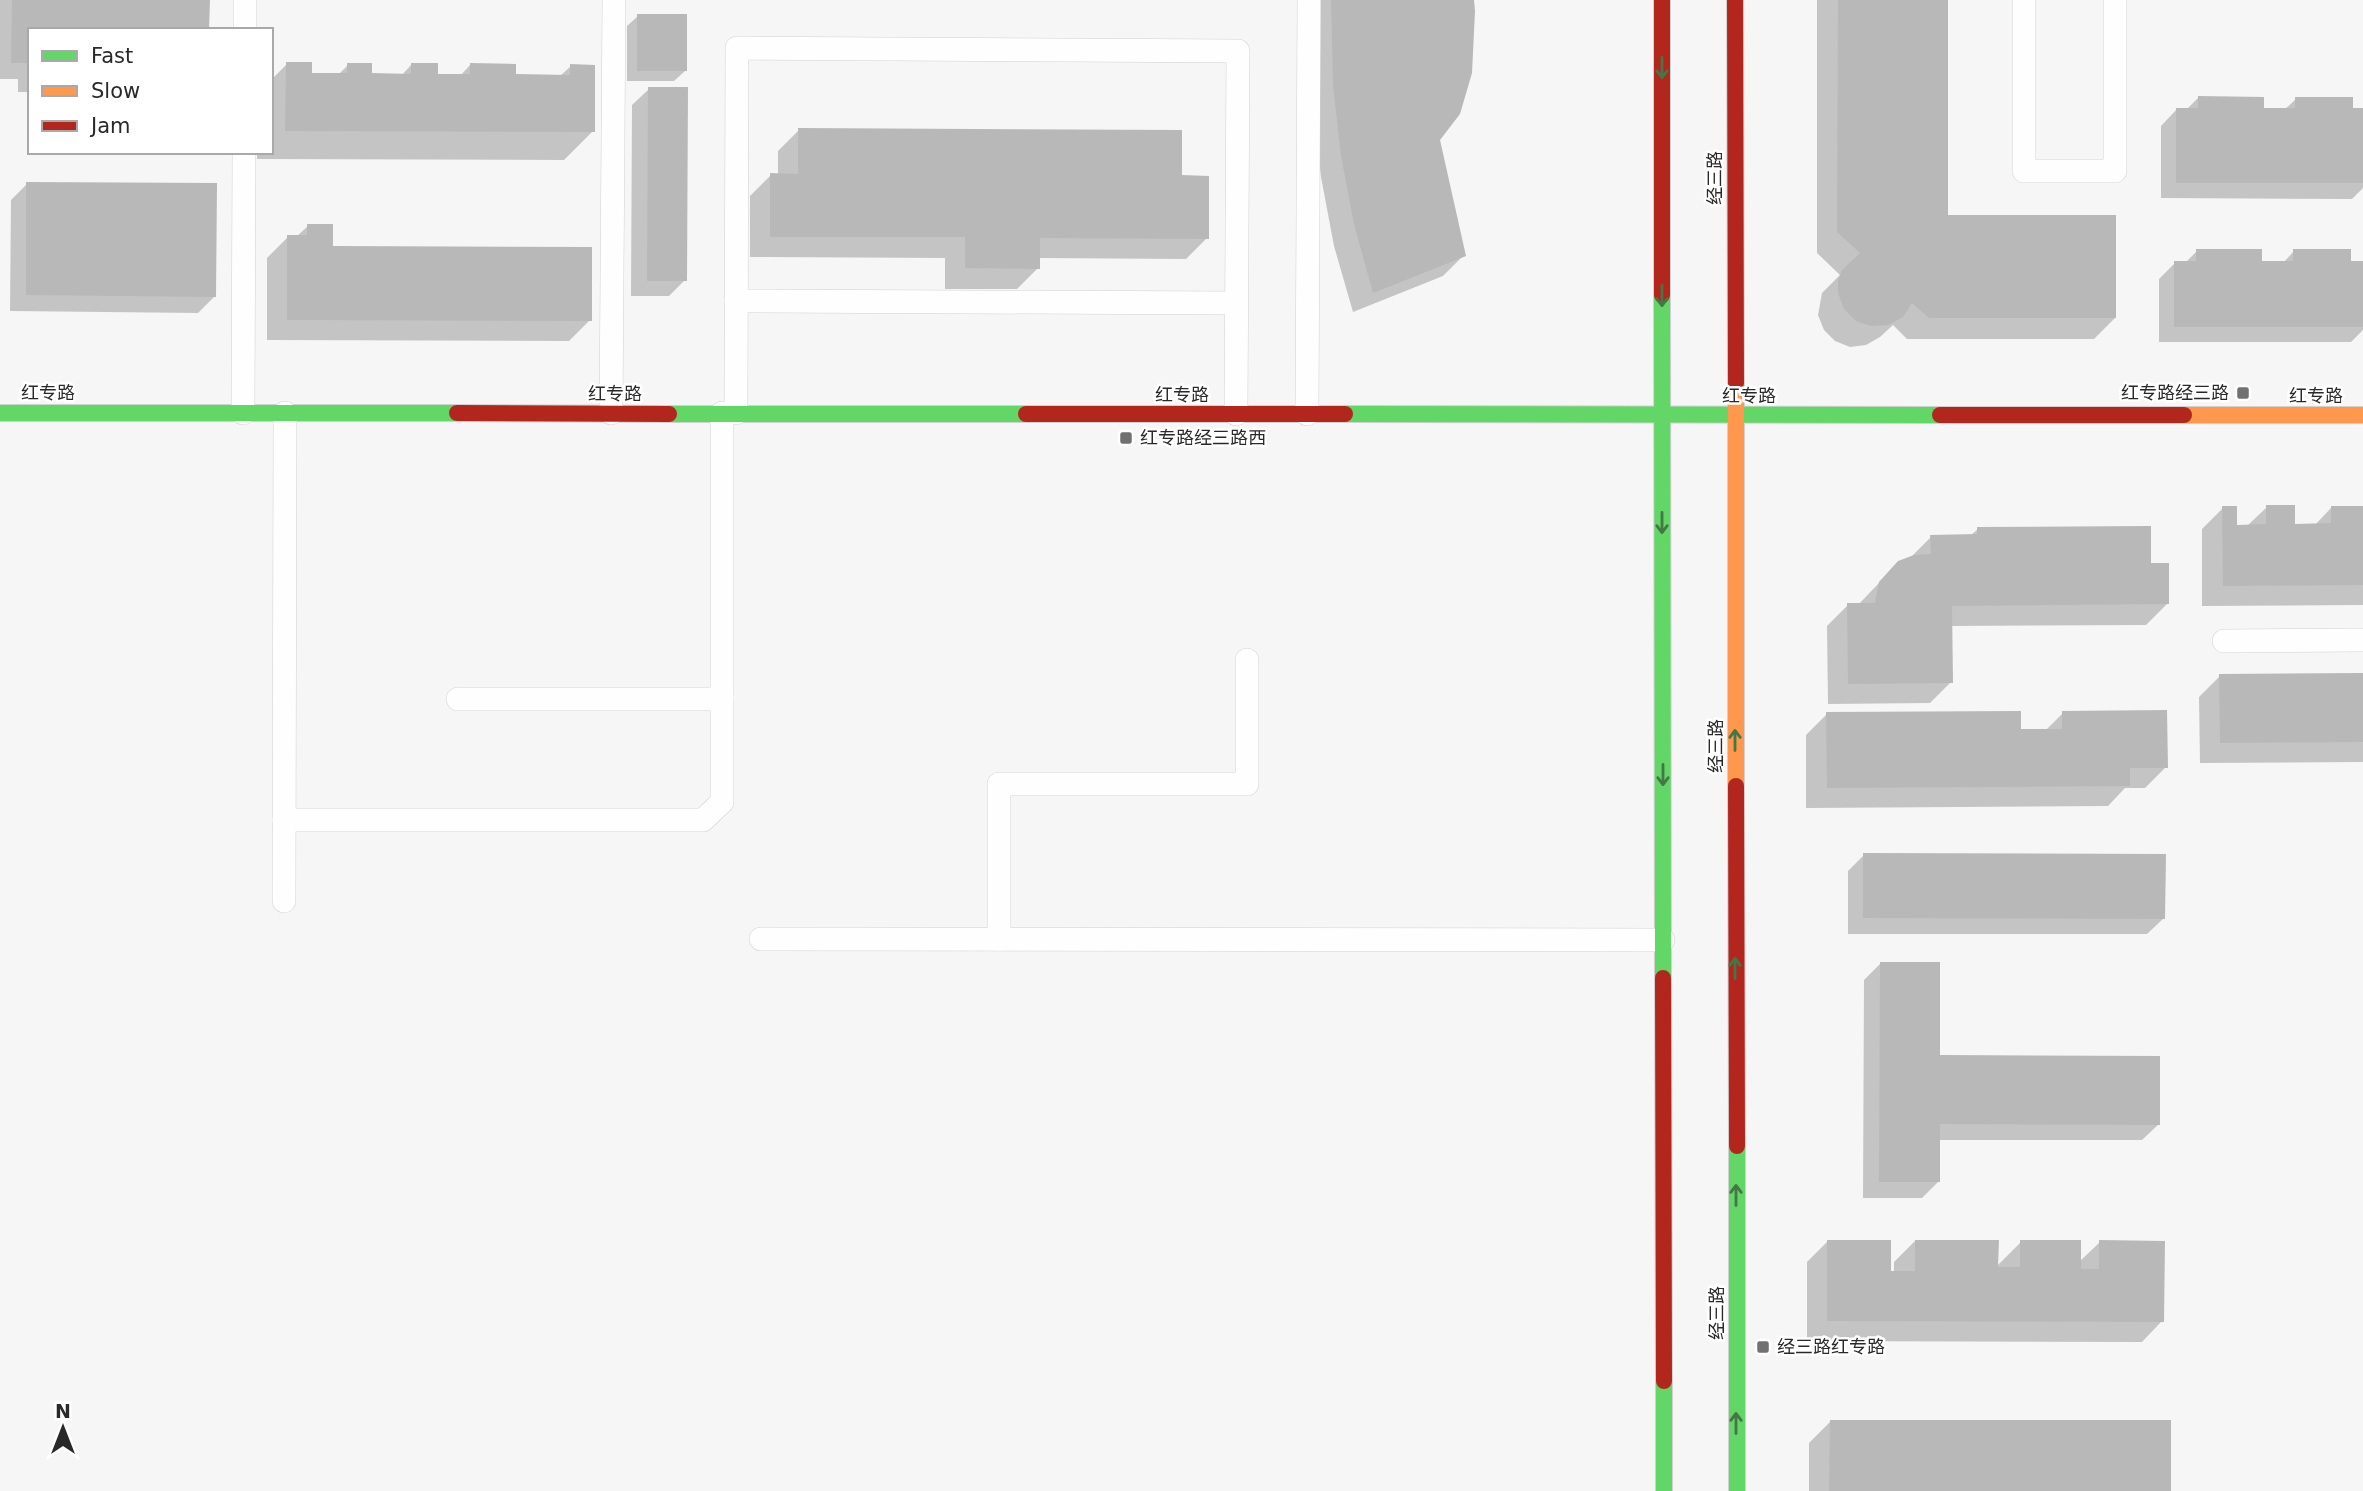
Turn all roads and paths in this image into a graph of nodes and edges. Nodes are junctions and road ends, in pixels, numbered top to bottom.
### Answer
1 (245, 0) edge
2 (614, 0) edge
3 (1309, 0) edge
4 (1662, 0) edge
5 (1735, 0) edge
6 (2024, 0) edge
7 (2115, 0) edge
8 (245, 28) edge
9 (244, 154) edge
10 (736, 301) junction
11 (1236, 303) junction
12 (0, 412) edge
13 (243, 413) junction
14 (285, 413) junction
15 (611, 414) junction
16 (729, 414) junction
17 (1236, 414) junction
18 (1307, 414) junction
19 (1662, 415) junction
20 (1734, 415) junction
21 (2363, 415) edge
22 (2363, 640) edge
23 (2224, 641) dead end
24 (1247, 660) dead end
25 (458, 699) dead end
26 (722, 699) junction
27 (284, 820) junction
28 (284, 901) dead end
29 (761, 939) dead end
30 (999, 939) junction
31 (1663, 940) junction
32 (1664, 1491) edge
33 (1737, 1491) edge

1 - 8 lane
2 - 15 lane
3 - 18 lane
4 -> 19 main road
5 - 20 main road, 经三路
6 - 7 lane
9 - 13 lane
10 - 11 lane
10 - 11 lane
10 - 16 lane
11 - 17 lane
12 - 13 main road, 红专路
13 - 14 main road, 红专路
14 - 15 main road, 红专路
14 - 27 lane
15 - 16 main road, 红专路
16 - 17 main road, 红专路
16 - 26 lane
17 - 18 main road, 红专路
18 - 19 main road, 红专路
19 - 20 main road, 红专路
19 -> 31 main road
20 - 21 main road, 红专路
33 -> 20 main road, 经三路
22 - 23 lane
24 - 30 lane
25 - 26 lane
26 - 27 lane
27 - 28 lane
29 - 30 lane
30 - 31 lane
31 - 32 main road

